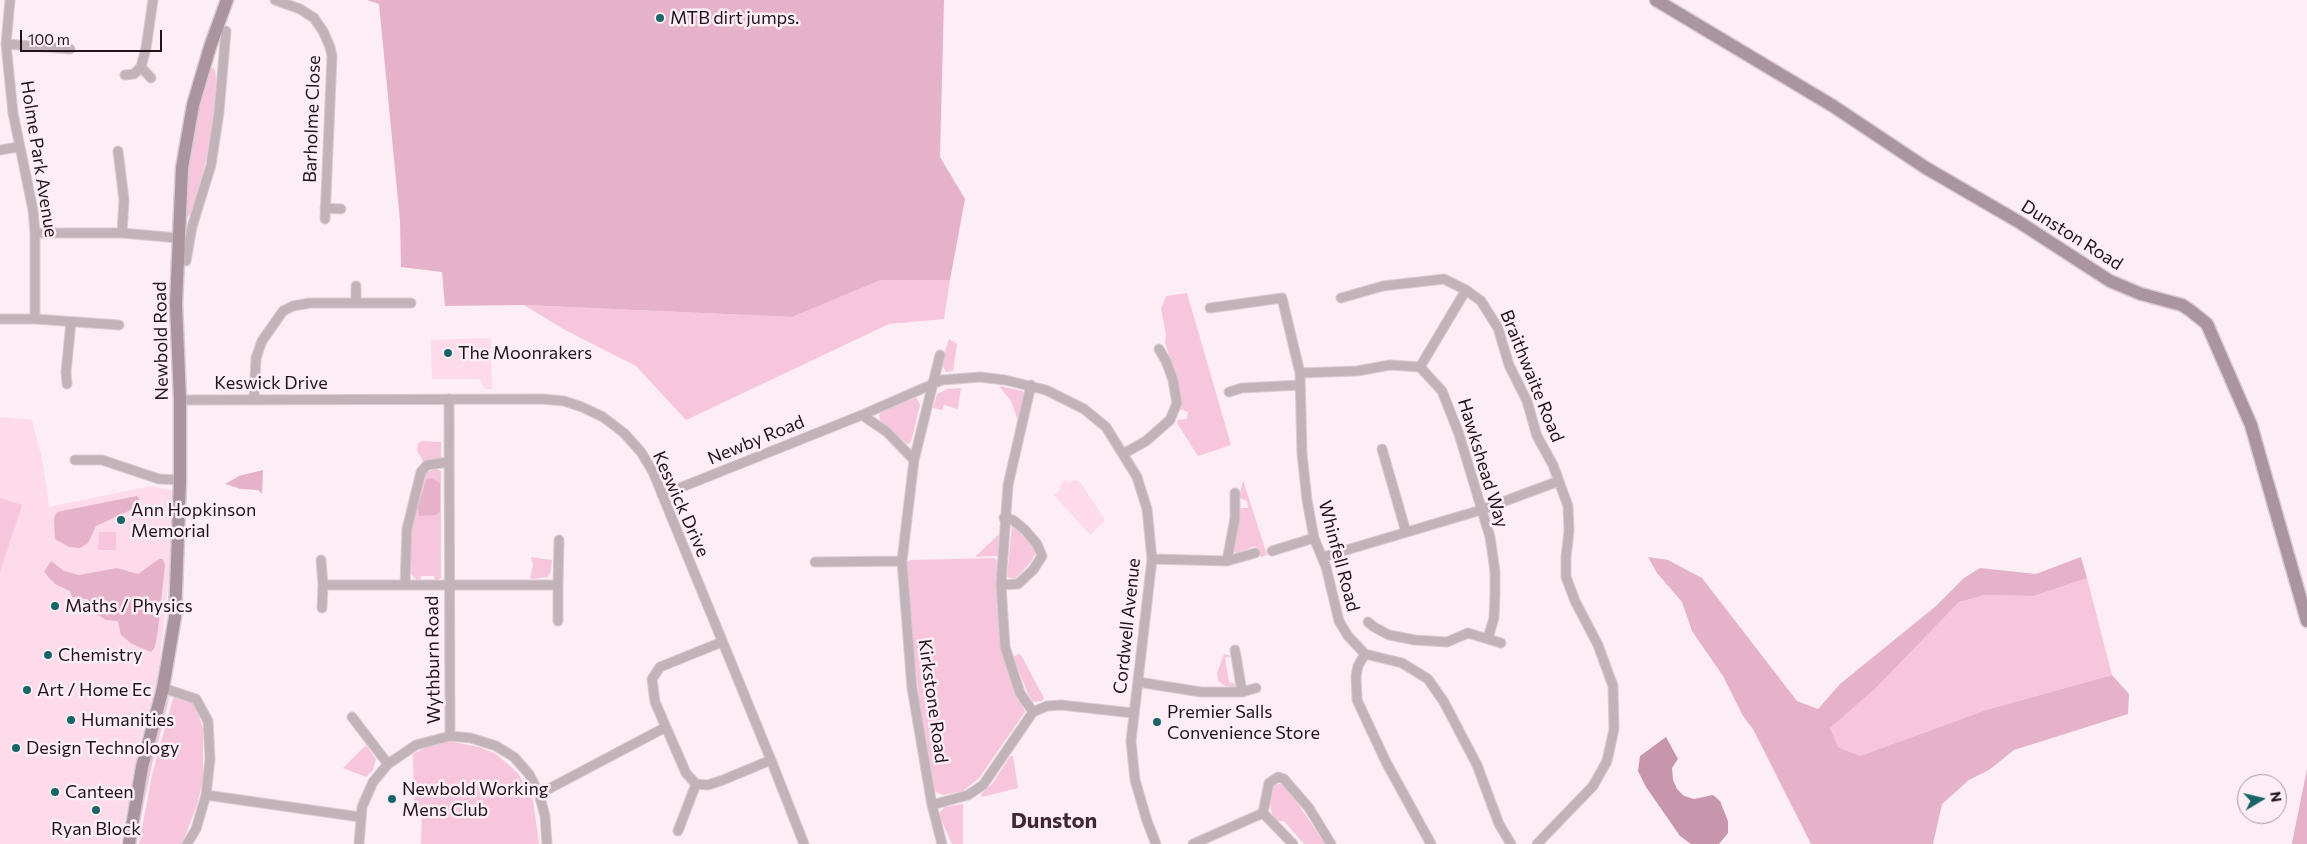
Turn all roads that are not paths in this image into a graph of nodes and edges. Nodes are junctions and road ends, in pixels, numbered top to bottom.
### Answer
1 (10, 0) edge
2 (153, 0) edge
3 (227, 0) edge
4 (275, 0) edge
5 (1656, 0) edge
6 (226, 31) dead end
7 (6, 44) junction
8 (42, 46) junction
9 (70, 48) dead end
10 (41, 57) dead end
11 (4, 64) edge
12 (141, 67) junction
13 (125, 75) dead end
14 (151, 78) dead end
15 (18, 147) junction
16 (0, 150) edge
17 (118, 151) dead end
18 (325, 208) junction
19 (340, 209) dead end
20 (325, 219) dead end
21 (35, 233) junction
22 (122, 233) junction
23 (178, 238) junction
24 (186, 261) dead end
25 (356, 286) dead end
26 (1466, 290) junction
27 (1340, 298) dead end
28 (356, 303) junction
29 (411, 303) dead end
30 (1210, 308) dead end
31 (0, 319) edge
32 (35, 319) junction
33 (71, 322) junction
34 (119, 325) dead end
35 (1159, 349) dead end
36 (940, 354) dead end
37 (1420, 367) junction
38 (1300, 373) junction
39 (67, 384) dead end
40 (931, 384) junction
41 (1031, 385) junction
42 (1300, 385) junction
43 (1229, 392) dead end
44 (254, 399) junction
45 (449, 399) junction
46 (180, 400) junction
47 (862, 415) junction
48 (1382, 449) dead end
49 (1123, 454) junction
50 (75, 460) dead end
51 (914, 460) junction
52 (449, 462) junction
53 (180, 480) junction
54 (1559, 481) junction
55 (1235, 493) dead end
56 (662, 495) junction
57 (1481, 510) junction
58 (1004, 518) junction
59 (1406, 532) junction
60 (1314, 538) junction
61 (559, 540) dead end
62 (1272, 551) dead end
63 (1255, 553) dead end
64 (1323, 557) junction
65 (1152, 559) junction
66 (321, 560) dead end
67 (902, 560) junction
68 (1227, 561) junction
69 (815, 562) dead end
70 (323, 585) junction
71 (406, 585) junction
72 (448, 585) junction
73 (558, 585) junction
74 (1001, 585) junction
75 (322, 608) dead end
76 (558, 621) dead end
77 (1368, 622) dead end
78 (2307, 622) edge
79 (1488, 638) junction
80 (722, 642) junction
81 (1501, 643) dead end
82 (1235, 650) dead end
83 (1365, 654) junction
84 (1138, 682) junction
85 (163, 688) junction
86 (1256, 688) dead end
87 (1242, 692) junction
88 (1033, 712) junction
89 (1133, 713) junction
90 (352, 717) dead end
91 (666, 727) junction
92 (450, 736) junction
93 (771, 760) junction
94 (388, 764) junction
95 (696, 784) junction
96 (206, 794) junction
97 (539, 794) junction
98 (932, 804) junction
99 (1263, 813) junction
100 (360, 817) junction
101 (678, 831) dead end
102 (128, 844) edge
103 (187, 844) edge
104 (359, 844) edge
105 (547, 844) edge
106 (804, 844) edge
107 (942, 844) edge
108 (1156, 844) edge
109 (1193, 844) edge
110 (1294, 844) edge
111 (1331, 844) edge
112 (1431, 844) edge
113 (1511, 844) edge
114 (1537, 844) edge

1 - 7 street, Holme Park Avenue
2 - 12 street
3 - 23 main road, Newbold Road
4 - 18 street, Barholme Close
5 - 78 main road, Dunston Road
6 - 24 street, Newbold Road
7 - 8 street
7 - 11 street, Holme Park Avenue
8 - 9 street
8 - 10 street
11 - 15 street, Holme Park Avenue
12 - 13 street
12 - 14 street
15 - 16 street
15 - 21 street, Holme Park Avenue
17 - 22 street
18 - 19 street, Barholme Close
18 - 20 street, Barholme Close
21 - 22 street
21 - 32 street, Holme Park Avenue
22 - 23 street
23 - 46 main road, Newbold Road
25 - 28 street
26 - 27 street, Braithwaite Road
26 - 37 street
26 - 54 street, Braithwaite Road
28 - 29 street
28 - 44 street
30 - 38 street, Whinfell Road
31 - 32 street
32 - 33 street
33 - 34 street
33 - 39 street
35 - 49 street
36 - 40 street, Kirkstone Road
37 - 38 street
37 - 57 street, Hawkshead Way
38 - 42 street, Whinfell Road
40 - 41 street, Cordwell Avenue
40 - 47 street, Newby Road
40 - 51 street, Kirkstone Road
41 - 49 street, Cordwell Avenue
41 - 58 street
42 - 43 street
42 - 60 street, Whinfell Road
44 - 45 street, Keswick Drive
44 - 46 street, Keswick Drive
45 - 52 street, Wythburn Road
45 - 56 street, Keswick Drive
46 - 53 main road, Newbold Road
47 - 51 street
47 - 56 street, Newby Road
48 - 59 street
49 - 65 street, Cordwell Avenue
50 - 53 street
51 - 67 street, Kirkstone Road
52 - 71 street, Wythburn Road
52 - 72 street, Wythburn Road
53 - 85 main road, Newbold Road
54 - 57 street
54 - 114 street, Braithwaite Road
55 - 68 street
56 - 80 street, Keswick Drive
57 - 59 street
57 - 79 street, Hawkshead Way
58 - 74 street
58 - 74 street
59 - 64 street
60 - 62 street
60 - 64 street, Whinfell Road
61 - 73 street
63 - 68 street
64 - 83 street, Whinfell Road
65 - 68 street
65 - 84 street, Cordwell Avenue
66 - 70 street
67 - 69 street
67 - 98 street, Kirkstone Road
70 - 71 street, Wythburn Road
70 - 75 street
71 - 72 street, Wythburn Road
72 - 73 street, Wythburn Road
72 - 92 street, Wythburn Road
73 - 76 street
74 - 88 street
77 - 79 street
79 - 81 street
80 - 91 street
80 - 93 street, Keswick Drive
82 - 87 street
83 - 112 street
83 - 113 street
84 - 87 street
84 - 89 street, Cordwell Avenue
85 - 96 street
85 - 102 main road, Newbold Road
86 - 87 street
88 - 89 street
88 - 98 street
89 - 108 street, Cordwell Avenue
90 - 94 street
91 - 95 street
91 - 97 street
92 - 94 street
92 - 97 street
93 - 95 street
93 - 106 street, Keswick Drive
94 - 100 street
95 - 101 street
96 - 100 street
96 - 103 street
97 - 105 street
98 - 107 street, Kirkstone Road
99 - 109 street
99 - 110 street
99 - 111 street
100 - 104 street

